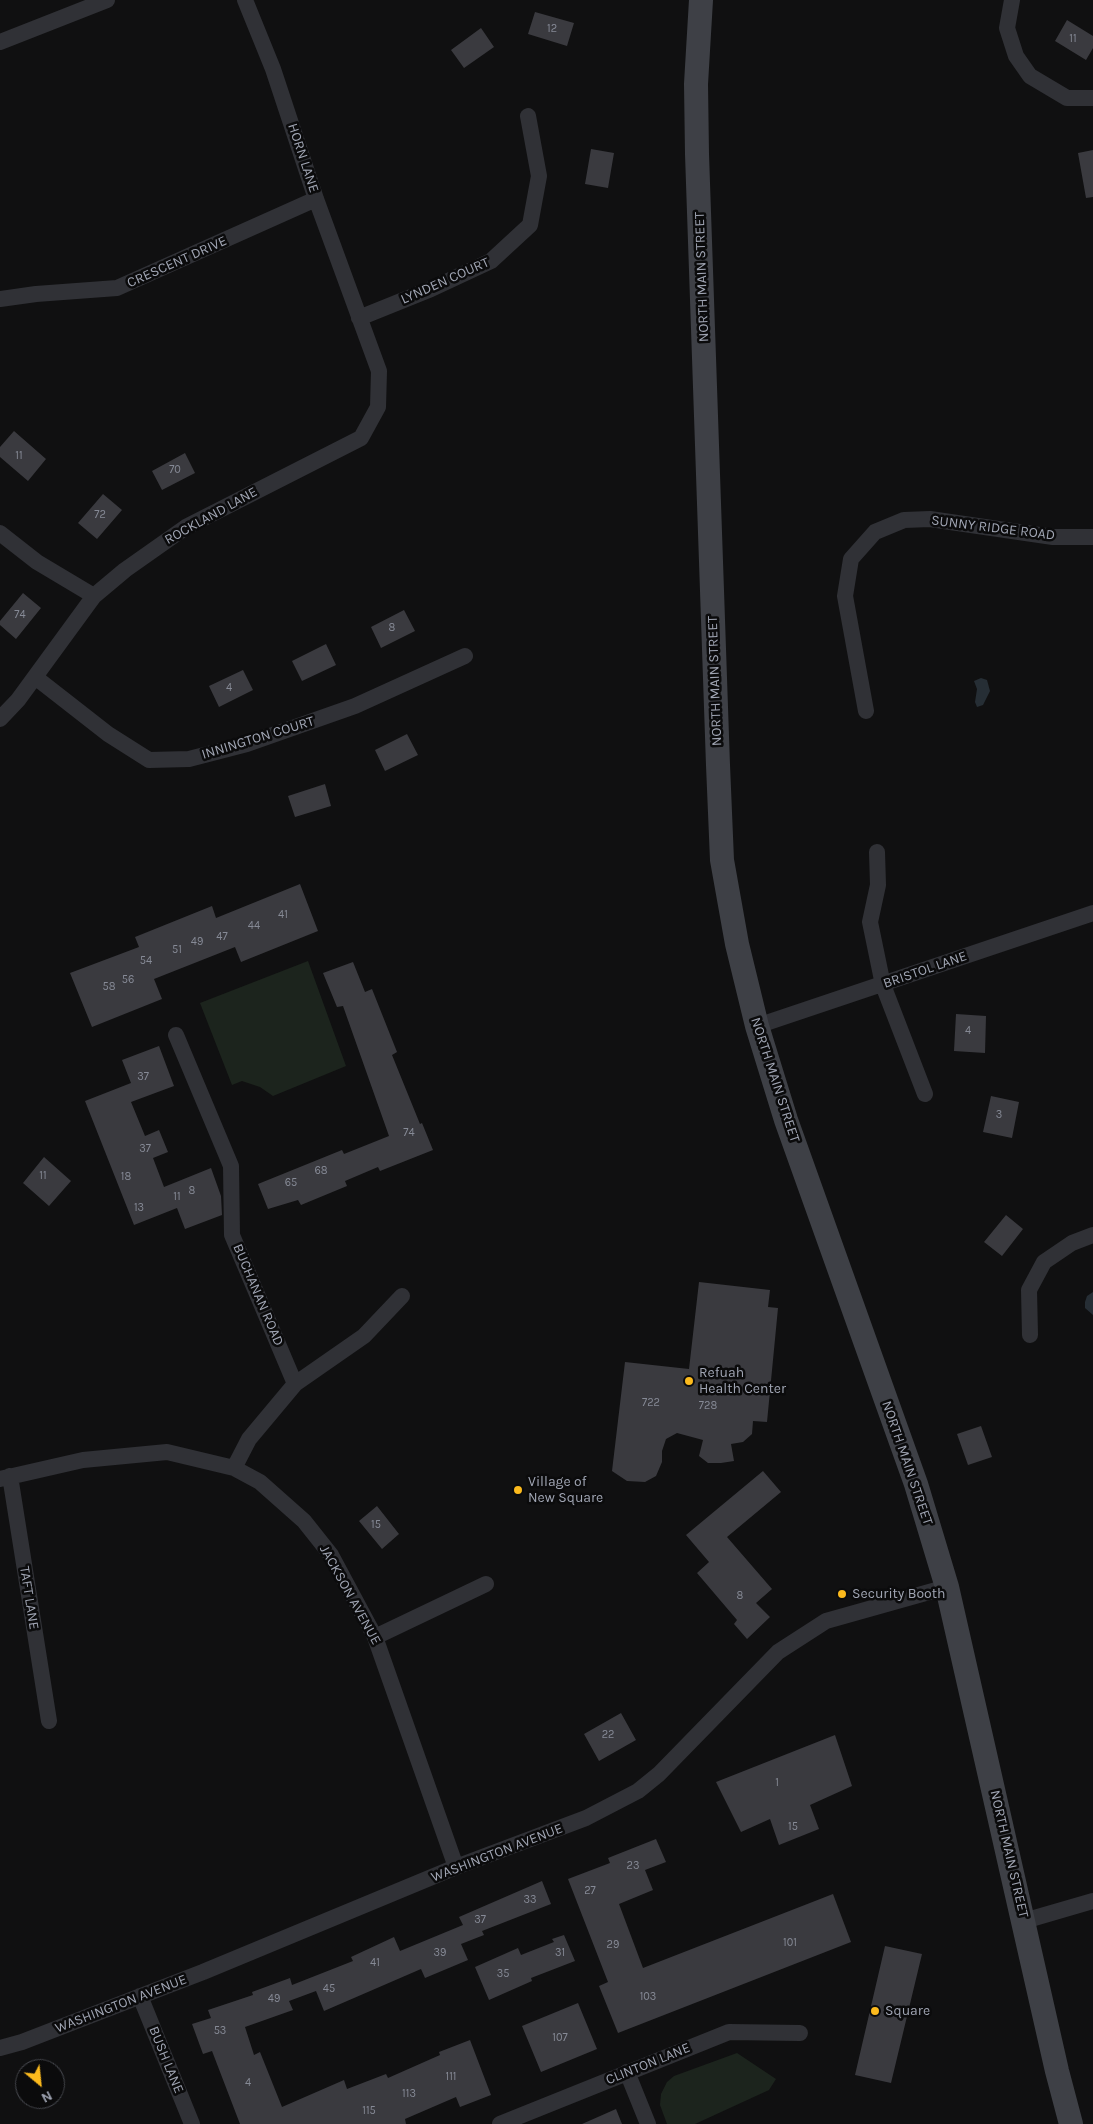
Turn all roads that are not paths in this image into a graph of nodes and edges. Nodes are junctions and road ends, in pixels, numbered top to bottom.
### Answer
1 (107, 0) edge
2 (245, 0) edge
3 (701, 0) edge
4 (1012, 0) edge
5 (0, 42) edge
6 (1093, 98) edge
7 (528, 116) dead end
8 (316, 200) junction
9 (0, 299) edge
10 (359, 318) junction
11 (0, 533) edge
12 (1093, 537) edge
13 (94, 596) junction
14 (465, 656) dead end
15 (35, 677) junction
16 (866, 710) dead end
17 (0, 719) edge
18 (877, 852) dead end
19 (1093, 914) edge
20 (883, 985) junction
21 (757, 1026) junction
22 (176, 1035) dead end
23 (925, 1094) dead end
24 (1093, 1235) edge
25 (402, 1296) dead end
26 (1030, 1335) dead end
27 (295, 1384) junction
28 (234, 1468) junction
29 (5, 1477) edge
30 (486, 1584) dead end
31 (947, 1587) junction
32 (376, 1637) junction
33 (49, 1721) dead end
34 (456, 1868) junction
35 (1093, 1901) edge
36 (1024, 1921) junction
37 (140, 1996) junction
38 (800, 2033) dead end
39 (0, 2048) edge
40 (627, 2072) junction
41 (192, 2124) edge
42 (500, 2124) edge
43 (648, 2124) edge
44 (1071, 2124) edge

1 - 5 street
2 - 8 street, HORN LANE
3 - 21 main road, NORTH MAIN STREET
4 - 6 street
7 - 10 street, LYNDEN COURT
8 - 9 street, CRESCENT DRIVE
8 - 10 street, HORN LANE
10 - 13 street, ROCKLAND LANE
11 - 13 street
12 - 16 street, SUNNY RIDGE ROAD
13 - 15 street, ROCKLAND LANE
14 - 15 street, INNINGTON COURT
15 - 17 street, ROCKLAND LANE
18 - 20 street
19 - 20 street, BRISTOL LANE
20 - 21 street, BRISTOL LANE
20 - 23 street
21 - 31 main road, NORTH MAIN STREET
22 - 27 street, BUCHANAN ROAD
24 - 26 street
25 - 27 street
27 - 28 street
28 - 29 street, JACKSON AVENUE
28 - 32 street, JACKSON AVENUE
29 - 33 street, TAFT LANE
30 - 32 street
31 - 34 street, WASHINGTON AVENUE
31 - 36 main road, NORTH MAIN STREET
32 - 34 street, JACKSON AVENUE
34 - 37 street, WASHINGTON AVENUE
35 - 36 street
36 - 44 main road, NORTH MAIN STREET
37 - 39 street, WASHINGTON AVENUE
37 - 41 street, BUSH LANE
38 - 40 street, CLINTON LANE
40 - 42 street, CLINTON LANE
40 - 43 street

